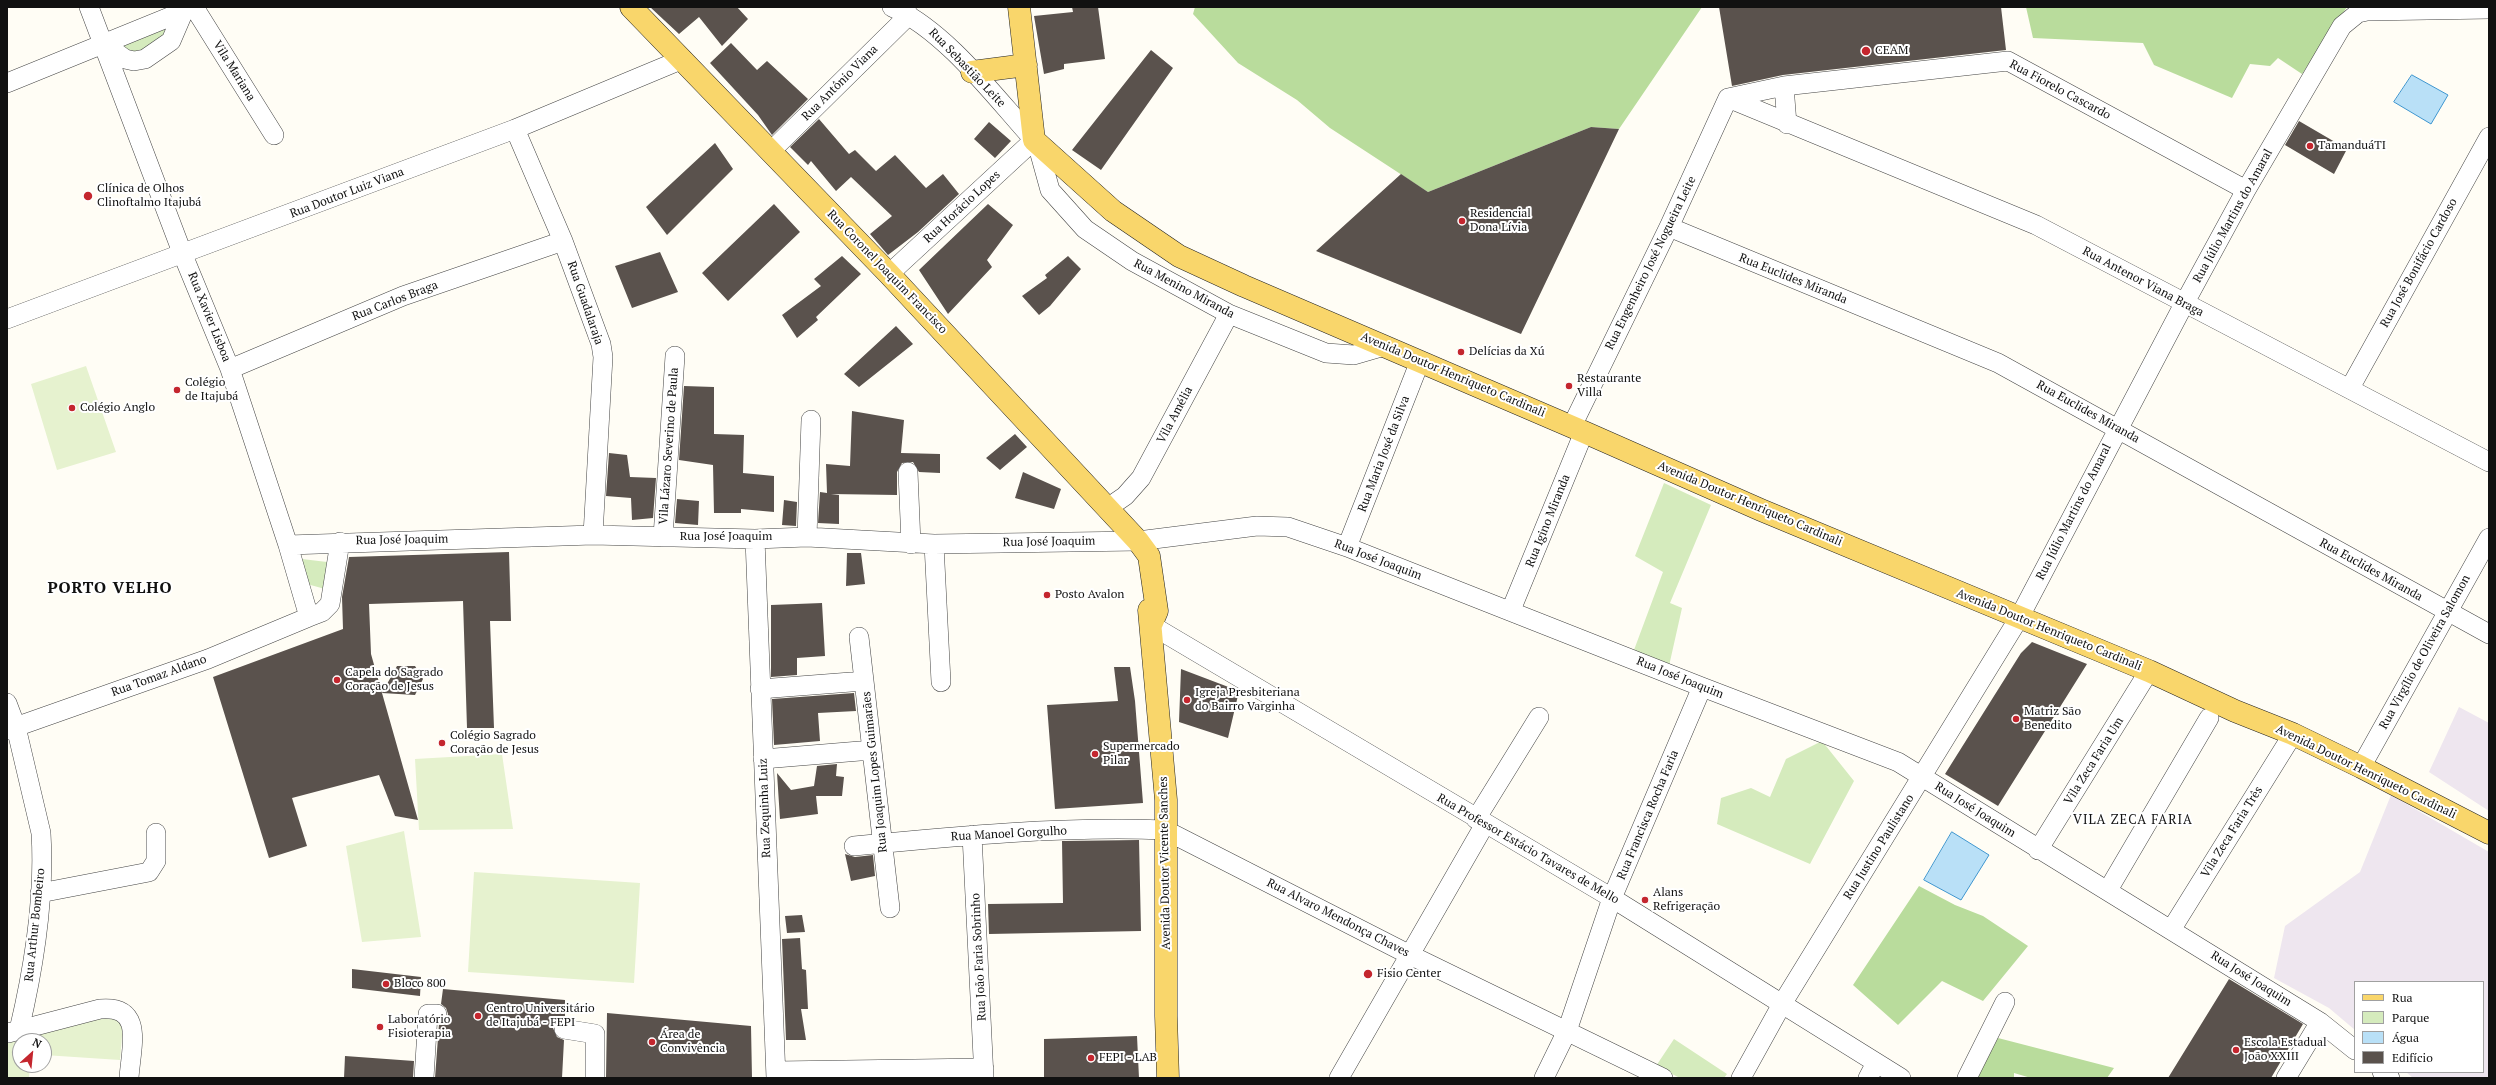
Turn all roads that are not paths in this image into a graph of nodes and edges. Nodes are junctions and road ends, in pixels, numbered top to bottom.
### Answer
1 (89, 7) edge
2 (631, 7) edge
3 (892, 7) edge
4 (1018, 7) edge
5 (190, 9) edge
6 (2489, 9) edge
7 (909, 15) junction
8 (103, 43) junction
9 (683, 59) junction
10 (1026, 65) junction
11 (972, 72) junction
12 (7, 83) edge
13 (1784, 86) junction
14 (1728, 98) junction
15 (1788, 124) junction
16 (515, 129) junction
17 (274, 135) dead end
18 (2489, 137) edge
19 (1035, 142) junction
20 (770, 152) junction
21 (2246, 190) junction
22 (1669, 227) junction
23 (563, 241) junction
24 (183, 255) junction
25 (889, 274) junction
26 (2184, 304) junction
27 (1229, 314) junction
28 (7, 318) edge
29 (1385, 346) junction
30 (675, 356) dead end
31 (1420, 361) junction
32 (230, 369) junction
33 (2350, 388) junction
34 (811, 420) dead end
35 (2117, 428) junction
36 (1578, 429) junction
37 (2489, 462) edge
38 (908, 472) dead end
39 (1109, 507) junction
40 (593, 535) junction
41 (663, 536) junction
42 (807, 536) junction
43 (755, 538) junction
44 (2489, 538) edge
45 (1138, 541) junction
46 (340, 542) junction
47 (911, 544) junction
48 (934, 544) junction
49 (288, 545) junction
50 (1347, 547) junction
51 (1511, 610) junction
52 (2447, 612) junction
53 (309, 617) junction
54 (2019, 618) junction
55 (1151, 625) junction
56 (2489, 634) edge
57 (859, 637) dead end
58 (2149, 671) junction
59 (864, 680) junction
60 (941, 682) dead end
61 (1702, 687) junction
62 (760, 689) junction
63 (7, 702) edge
64 (1539, 717) dead end
65 (2209, 718) dead end
66 (12, 729) edge
67 (2293, 734) junction
68 (872, 750) junction
69 (763, 760) junction
70 (2362, 767) junction
71 (1922, 777) junction
72 (1481, 822) junction
73 (1165, 830) junction
74 (156, 833) dead end
75 (2489, 833) edge
76 (972, 836) junction
77 (883, 843) junction
78 (854, 846) dead end
79 (2038, 850) junction
80 (2108, 890) junction
81 (40, 893) junction
82 (1612, 898) junction
83 (890, 908) dead end
84 (2171, 930) junction
85 (1408, 954) junction
86 (2005, 1002) dead end
87 (1782, 1004) junction
88 (437, 1014) dead end
89 (2320, 1022) junction
90 (564, 1029) dead end
91 (1567, 1031) junction
92 (13, 1032) edge
93 (2354, 1049) edge
94 (1872, 1071) edge
95 (984, 1073) edge
96 (776, 1074) edge
97 (129, 1078) edge
98 (424, 1078) edge
99 (595, 1078) edge
100 (1168, 1078) edge
101 (1339, 1078) edge
102 (1544, 1078) edge
103 (1663, 1078) edge
104 (1741, 1078) edge
105 (1901, 1078) edge
106 (1967, 1078) edge
107 (2286, 1078) edge

1 - 8 street, Rua Xavier Lisboa
2 - 9 main road, Rua Coronel Joaquim Francisco
3 - 7 street, Rua Sebastião Leite
4 - 10 main road
5 - 8 street
5 - 8 street
5 - 17 street, Vila Mariana
6 - 21 street, Rua Júlio Martins do Amaral
7 - 11 street, Rua Sebastião Leite
7 - 20 street, Rua Antônio Viana
8 - 12 street
8 - 24 street, Rua Xavier Lisboa
9 - 16 street, Rua Doutor Luiz Viana
9 - 20 main road, Rua Coronel Joaquim Francisco
10 - 11 main road
10 - 19 main road
11 - 19 street, Rua Sebastião Leite
13 - 14 street, Rua Fiorelo Cascardo
13 - 15 street
13 - 21 street, Rua Fiorelo Cascardo
14 - 15 street, Rua Antenor Viana Braga
14 - 22 street, Rua Engenheiro José Nogueira Leite
15 - 26 street, Rua Antenor Viana Braga
16 - 23 street, Rua Guadalaraja
16 - 24 street, Rua Doutor Luiz Viana
18 - 33 street, Rua José Bonifácio Cardoso
19 - 25 street, Rua Horácio Lopes
19 - 27 street, Rua Menino Miranda
19 - 29 main road, Avenida Doutor Henriqueto Cardinali
20 - 25 main road, Rua Coronel Joaquim Francisco
21 - 26 street, Rua Júlio Martins do Amaral
22 - 35 street, Rua Euclides Miranda
22 - 36 street, Rua Engenheiro José Nogueira Leite
23 - 32 street, Rua Carlos Braga
23 - 40 street, Rua Guadalaraja
24 - 28 street, Rua Doutor Luiz Viana
24 - 32 street, Rua Xavier Lisboa
25 - 39 main road, Rua Coronel Joaquim Francisco
26 - 33 street, Rua Antenor Viana Braga
26 - 35 street, Rua Júlio Martins do Amaral
27 - 29 street, Rua Menino Miranda
27 - 39 street, Vila Amélia
29 - 31 main road, Avenida Doutor Henriqueto Cardinali
30 - 41 street, Vila Lázaro Severino de Paula
31 - 36 main road, Avenida Doutor Henriqueto Cardinali
31 - 50 street, Rua Maria José da Silva
32 - 49 street, Rua Xavier Lisboa
33 - 37 street, Rua Antenor Viana Braga
34 - 42 street
35 - 52 street, Rua Euclides Miranda
35 - 54 street, Rua Júlio Martins do Amaral
36 - 51 street, Rua Igino Miranda
36 - 54 main road, Avenida Doutor Henriqueto Cardinali
38 - 47 street
39 - 45 main road, Rua Coronel Joaquim Francisco
40 - 41 street, Rua José Joaquim
40 - 46 street, Rua José Joaquim
41 - 43 street, Rua José Joaquim
42 - 43 street, Rua José Joaquim
42 - 47 street, Rua José Joaquim
43 - 62 street, Rua Zequinha Luiz
44 - 52 street, Rua Virgílio de Oliveira Salomon
45 - 48 street, Rua José Joaquim
45 - 50 street, Rua José Joaquim
45 - 55 main road, Avenida Doutor Vicente Sanches
46 - 49 street, Rua José Joaquim
46 - 53 street
47 - 48 street, Rua José Joaquim
48 - 60 street
49 - 53 street, Rua Xavier Lisboa
50 - 51 street, Rua José Joaquim
51 - 61 street, Rua José Joaquim
52 - 56 street, Rua Euclides Miranda
52 - 70 street, Rua Virgílio de Oliveira Salomon
53 - 66 street, Rua Tomaz Aldano
54 - 58 main road, Avenida Doutor Henriqueto Cardinali
54 - 71 street, Rua Justino Paulistano
55 - 72 street, Rua Professor Estácio Tavares de Mello
55 - 73 main road, Avenida Doutor Vicente Sanches
57 - 59 street, Rua Joaquim Lopes Guimarães
58 - 67 main road, Avenida Doutor Henriqueto Cardinali
58 - 79 street, Vila Zeca Faria Um
59 - 62 street
59 - 68 street, Rua Joaquim Lopes Guimarães
61 - 71 street, Rua José Joaquim
61 - 82 street, Rua Francisca Rocha Faria
62 - 69 street, Rua Zequinha Luiz
63 - 66 street, Rua Arthur Bombeiro
64 - 72 street
65 - 80 street
66 - 81 street, Rua Arthur Bombeiro
67 - 70 main road, Avenida Doutor Henriqueto Cardinali
67 - 84 street, Vila Zeca Faria Três
68 - 69 street
68 - 77 street, Rua Joaquim Lopes Guimarães
69 - 96 street, Rua Zequinha Luiz
70 - 75 main road, Avenida Doutor Henriqueto Cardinali
71 - 79 street, Rua José Joaquim
71 - 87 street, Rua Justino Paulistano
72 - 82 street, Rua Professor Estácio Tavares de Mello
72 - 85 street
73 - 76 street, Rua Manoel Gorgulho
73 - 85 street, Rua Alvaro Mendonça Chaves
73 - 100 main road, Avenida Doutor Vicente Sanches
74 - 81 street
76 - 77 street, Rua Manoel Gorgulho
76 - 95 street, Rua João Faria Sobrinho
77 - 78 street, Rua Manoel Gorgulho
77 - 83 street, Rua Joaquim Lopes Guimarães
79 - 80 street, Rua José Joaquim
80 - 84 street, Rua José Joaquim
81 - 92 street, Rua Arthur Bombeiro
82 - 87 street, Rua Professor Estácio Tavares de Mello
82 - 91 street, Rua Francisca Rocha Faria
84 - 89 street, Rua José Joaquim
85 - 91 street, Rua Alvaro Mendonça Chaves
85 - 101 street
86 - 106 street
87 - 94 street, Rua Professor Estácio Tavares de Mello
87 - 104 street, Rua Justino Paulistano
88 - 98 street
89 - 93 street, Rua José Joaquim
89 - 107 street
90 - 99 street
91 - 102 street, Rua Francisca Rocha Faria
91 - 103 street, Rua Alvaro Mendonça Chaves
92 - 97 street
94 - 105 street, Rua Professor Estácio Tavares de Mello
95 - 96 street

